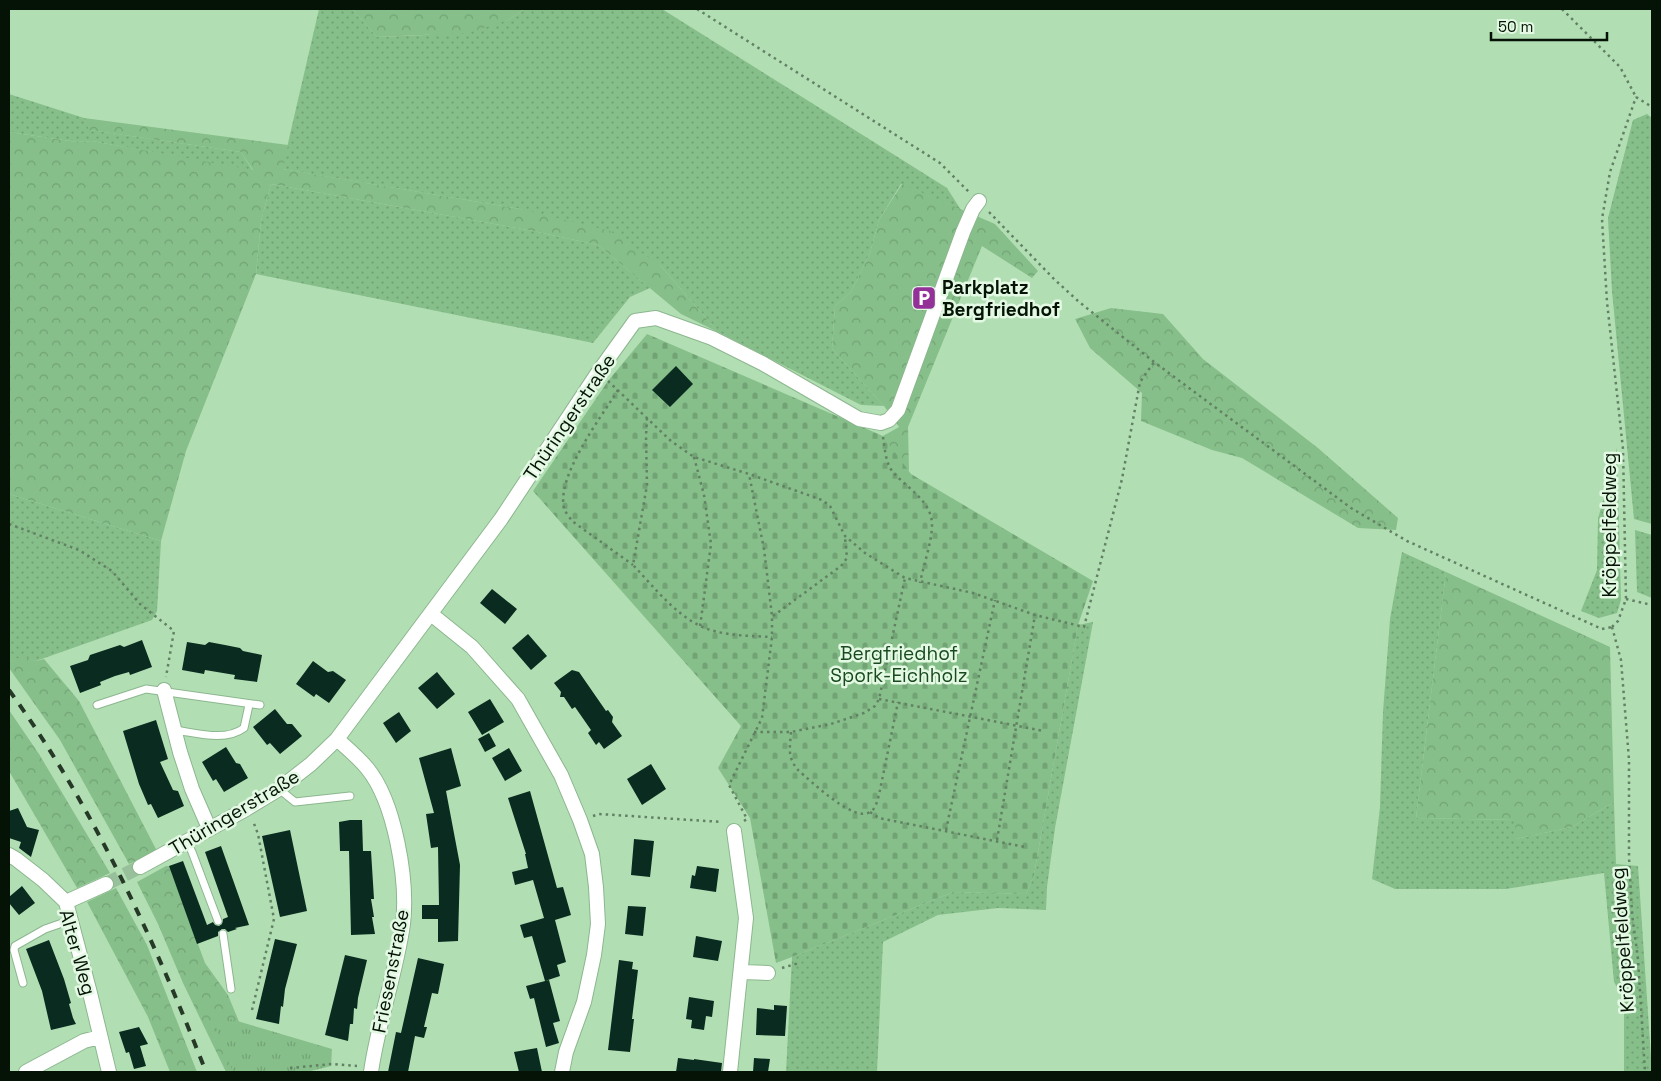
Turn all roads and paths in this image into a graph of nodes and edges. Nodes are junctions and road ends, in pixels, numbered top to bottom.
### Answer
1 (698, 9) edge
2 (1562, 9) edge
3 (1636, 97) junction
4 (1652, 107) edge
5 (979, 201) junction
6 (1154, 362) junction
7 (598, 374) junction
8 (618, 390) junction
9 (647, 418) junction
10 (882, 423) junction
11 (694, 457) junction
12 (749, 474) junction
13 (9, 524) edge
14 (845, 536) junction
15 (633, 565) junction
16 (905, 578) junction
17 (920, 583) junction
18 (1626, 599) junction
19 (995, 600) junction
20 (1652, 605) edge
21 (431, 614) junction
22 (1035, 615) junction
23 (772, 616) junction
24 (700, 627) junction
25 (1612, 627) junction
26 (772, 637) junction
27 (164, 690) junction
28 (879, 699) junction
29 (898, 702) junction
30 (97, 705) dead end
31 (249, 705) junction
32 (260, 705) dead end
33 (970, 717) junction
34 (1016, 726) junction
35 (174, 730) junction
36 (1044, 731) dead end
37 (754, 732) junction
38 (791, 732) junction
39 (337, 738) junction
40 (278, 789) junction
41 (350, 796) dead end
42 (246, 810) junction
43 (870, 812) junction
44 (604, 814) dead end
45 (210, 828) junction
46 (946, 830) junction
47 (734, 833) junction
48 (997, 840) junction
49 (187, 842) junction
50 (1025, 846) dead end
51 (9, 855) edge
52 (140, 867) tunnel mouth
53 (106, 884) tunnel mouth
54 (66, 902) junction
55 (71, 920) junction
56 (218, 921) dead end
57 (223, 934) dead end
58 (799, 963) dead end
59 (741, 972) junction
60 (768, 972) joint
61 (23, 984) dead end
62 (230, 989) dead end
63 (252, 1010) dead end
64 (100, 1037) junction
65 (290, 1068) dead end
66 (371, 1070) edge
67 (26, 1072) edge
68 (109, 1072) edge
69 (562, 1072) edge
70 (730, 1072) edge
71 (1645, 1072) edge

1 - 5 path
2 - 3 path
3 - 4 path
3 - 18 path, Kröppelfeldweg
5 - 6 path
5 - 10 street
6 - 22 path
6 - 25 path
7 - 8 path
7 - 10 street, Thüringerstraße
7 - 21 street, Thüringerstraße
8 - 9 path
8 - 15 path
9 - 11 path
9 - 15 path
10 - 17 path
11 - 12 path
11 - 24 path
12 - 14 path
12 - 23 path
13 - 27 path
14 - 16 path
14 - 23 path
15 - 24 path
16 - 17 path
16 - 28 path
17 - 19 path
18 - 20 path
18 - 25 path, Kröppelfeldweg
19 - 22 path
19 - 33 path
21 - 39 street, Thüringerstraße
21 - 69 street
22 - 34 path
23 - 26 path
24 - 26 path
25 - 71 path, Kröppelfeldweg
26 - 37 path
27 - 30 lane
27 - 31 lane
27 - 35 street
28 - 29 path
28 - 38 path
29 - 33 path
29 - 43 path
31 - 32 lane
31 - 35 lane
33 - 34 path
33 - 46 path
34 - 36 path
34 - 48 path
35 - 45 street
37 - 38 path
37 - 47 path
38 - 43 path
39 - 40 street, Thüringerstraße
39 - 66 street, Friesenstraße
40 - 41 lane
40 - 42 street, Thüringerstraße
42 - 45 street, Thüringerstraße
42 - 63 path
43 - 46 path
44 - 47 path
45 - 49 street, Thüringerstraße
46 - 48 path
47 - 59 street
48 - 50 path
49 - 52 street, Thüringerstraße
49 - 56 lane
51 - 54 street, Alter Weg
53 - 54 street
54 - 55 street, Alter Weg
55 - 61 lane
55 - 64 street, Alter Weg
57 - 62 lane
58 - 60 path
59 - 60 street
59 - 70 street
64 - 67 street
64 - 68 street, Alter Weg
65 - 66 path

